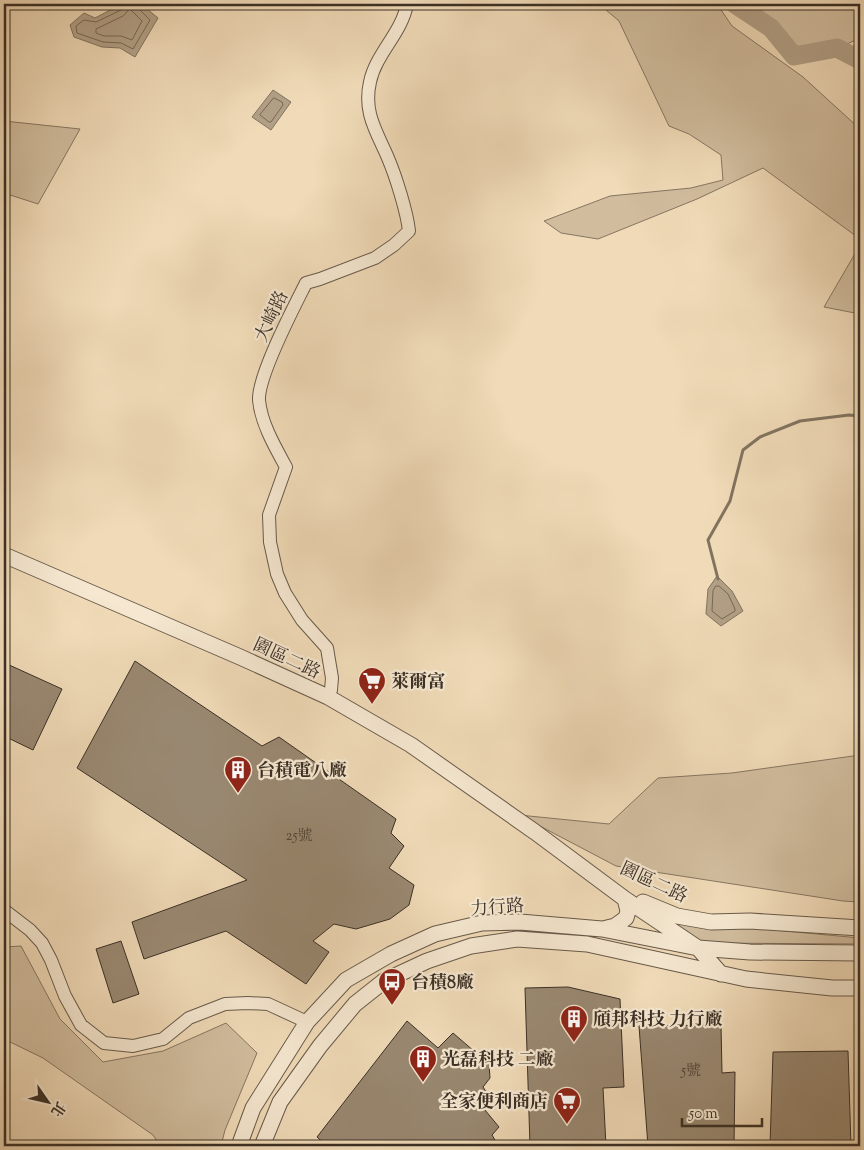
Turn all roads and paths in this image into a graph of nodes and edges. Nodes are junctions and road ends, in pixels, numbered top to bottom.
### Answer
1 (408, 4) edge
2 (4, 555) edge
3 (328, 698) junction
4 (535, 832) junction
5 (625, 899) junction
6 (4, 910) edge
7 (860, 928) edge
8 (602, 929) junction
9 (698, 948) junction
10 (860, 952) edge
11 (721, 974) junction
12 (860, 988) edge
13 (307, 1022) junction
14 (238, 1146) edge
15 (262, 1146) edge

1 - 3 street, 大崎路
2 - 3 street, 園區二路
3 - 4 street, 園區二路
4 - 5 street, 園區二路
4 - 7 street, 園區二路
5 - 8 street
5 - 9 street, 園區二路
6 - 13 street
8 - 9 street, 力行路
8 - 13 street, 力行路
9 - 10 street, 力行路
9 - 11 street, 園區二路
11 - 12 street, 力行路
11 - 15 street, 力行路
13 - 14 street, 力行路

